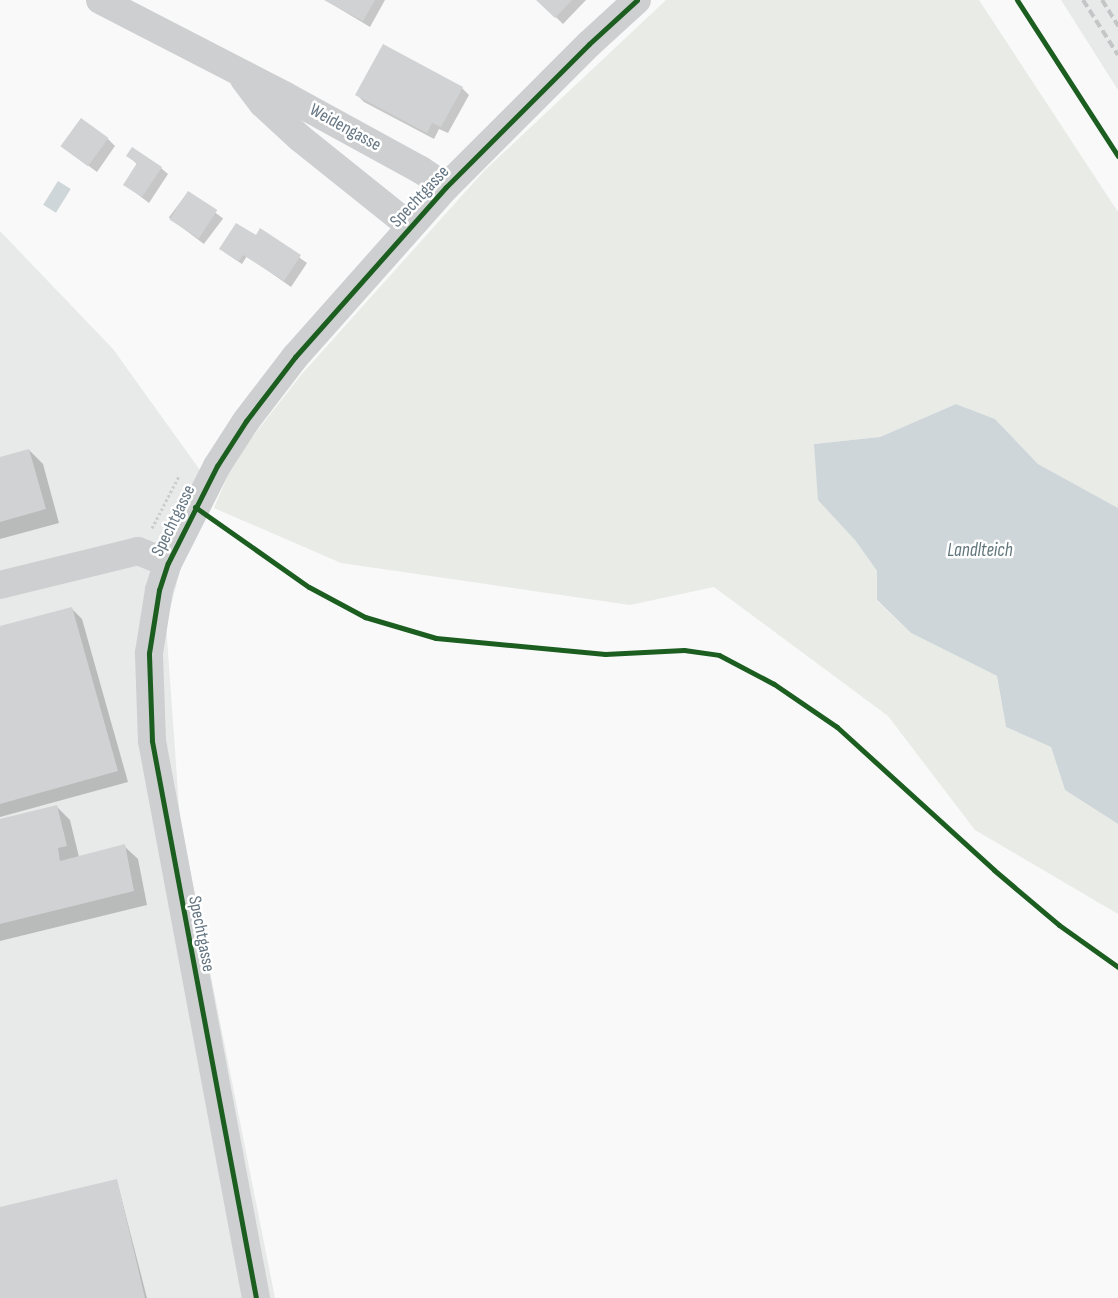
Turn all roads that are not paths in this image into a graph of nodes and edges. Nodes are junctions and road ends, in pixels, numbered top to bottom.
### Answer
1 (100, 0) edge
2 (637, 0) edge
3 (240, 74) junction
4 (446, 187) junction
5 (410, 226) junction
6 (156, 558) junction
7 (0, 585) edge
8 (256, 1298) edge

1 - 3 street, Weidengasse
2 - 4 street, Spechtgasse
3 - 4 street, Weidengasse
3 - 5 street, Weidengasse
4 - 5 street, Spechtgasse
5 - 6 street, Spechtgasse
6 - 7 street
6 - 8 street, Spechtgasse

